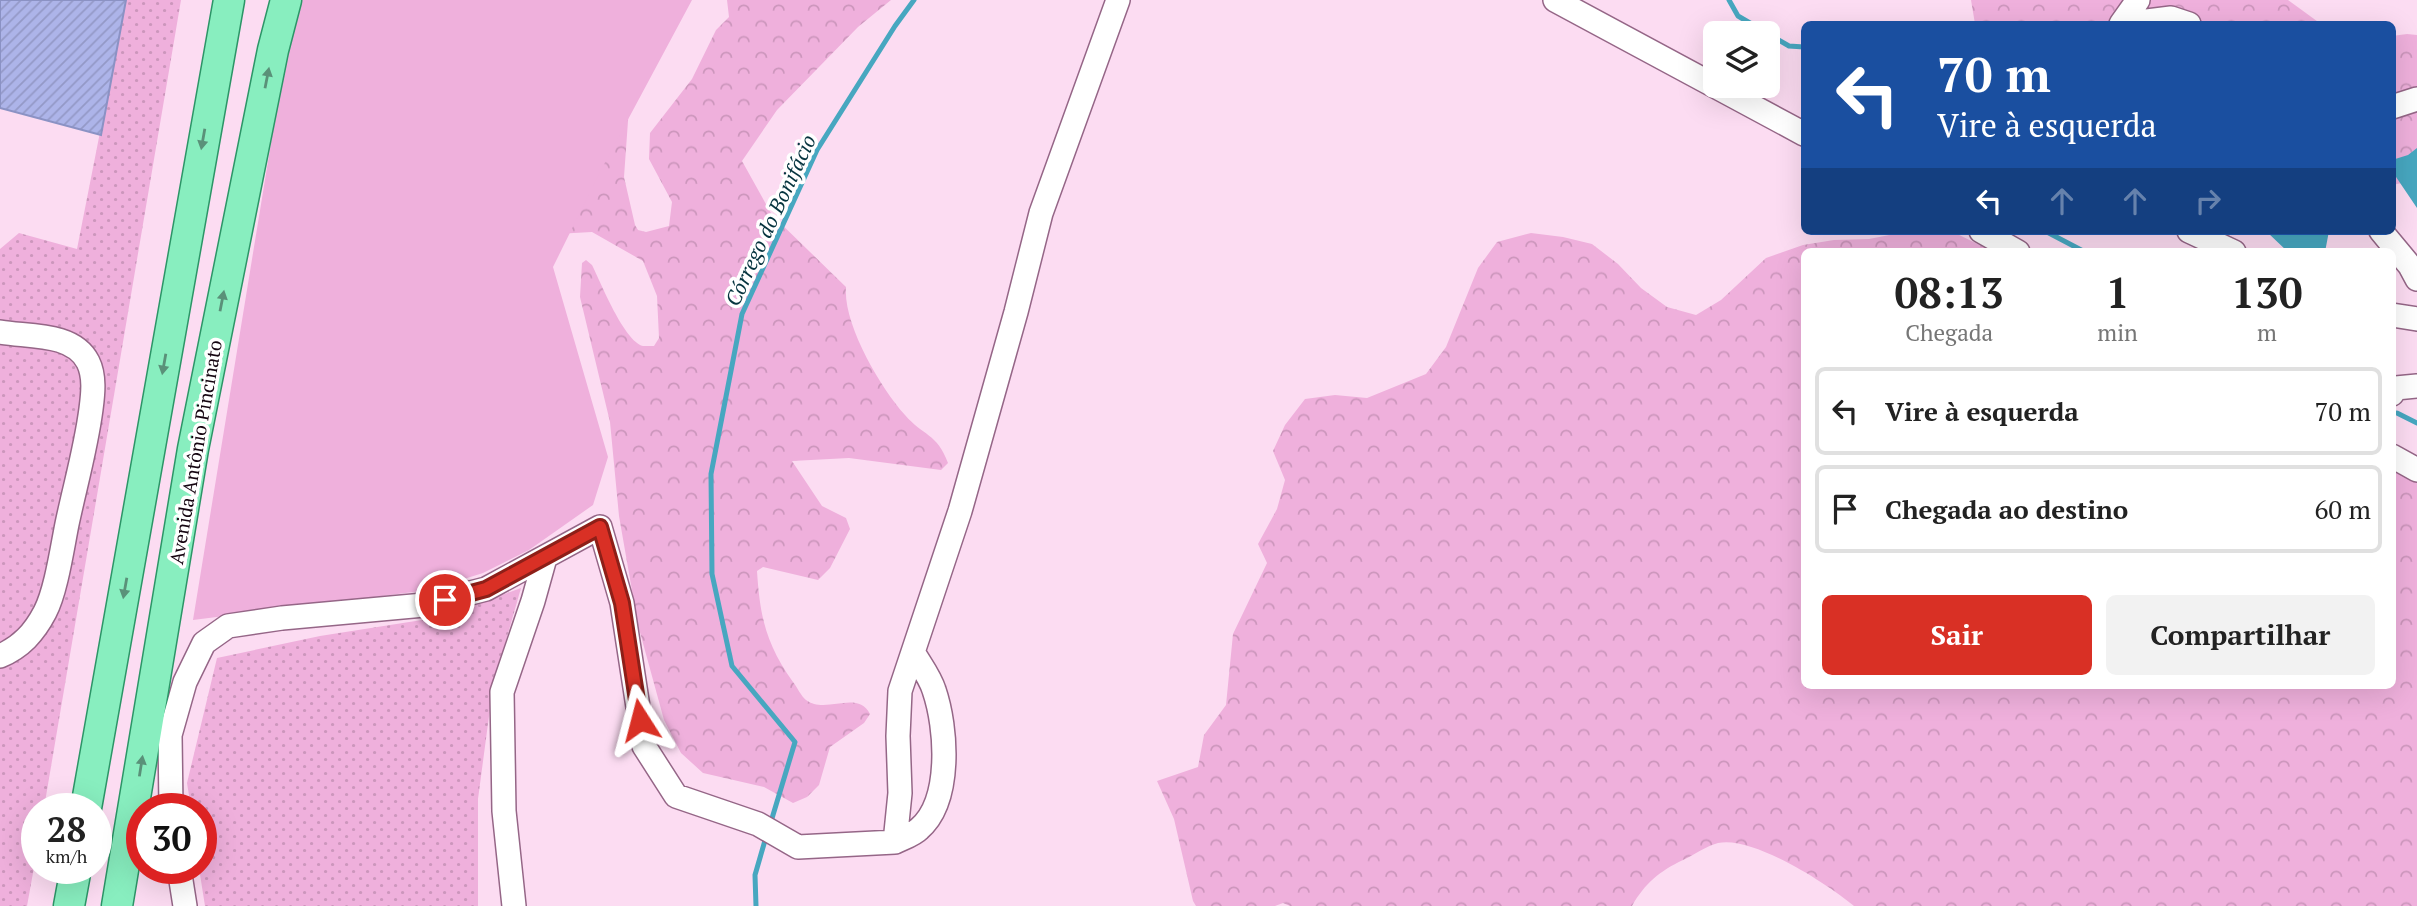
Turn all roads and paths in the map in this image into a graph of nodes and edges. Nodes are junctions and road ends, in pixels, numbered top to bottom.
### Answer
1 (229, 0) edge
2 (286, 0) edge
3 (1118, 0) edge
4 (1555, 0) edge
5 (2138, 0) edge
6 (2124, 21) edge
7 (2146, 21) edge
8 (2180, 21) edge
9 (2417, 99) edge
10 (2396, 106) edge
11 (1801, 132) edge
12 (1987, 235) edge
13 (2198, 235) edge
14 (2011, 248) edge
15 (2225, 248) edge
16 (2396, 249) edge
17 (2417, 279) edge
18 (2396, 316) edge
19 (2417, 319) edge
20 (0, 332) edge
21 (2417, 386) edge
22 (2396, 388) edge
23 (2396, 458) edge
24 (2417, 470) edge
25 (545, 558) junction
26 (913, 652) junction
27 (0, 656) edge
28 (89, 793) edge
29 (171, 793) edge
30 (895, 842) junction
31 (73, 884) edge
32 (182, 884) edge
33 (69, 906) edge
34 (117, 906) edge
35 (185, 906) edge
36 (514, 906) edge

1 -> 28 main road
34 -> 2 main road, Avenida Antônio Pincinato
3 - 26 street
4 - 11 street
5 - 6 street
7 - 8 street
9 - 10 street
12 - 14 street
13 - 15 street
16 - 17 street
18 - 19 street
20 - 27 street
21 - 22 street
23 - 24 street
25 - 29 street
25 - 30 street
25 - 36 street
26 - 30 street
26 - 30 street
31 - 33 main road
32 - 35 street

